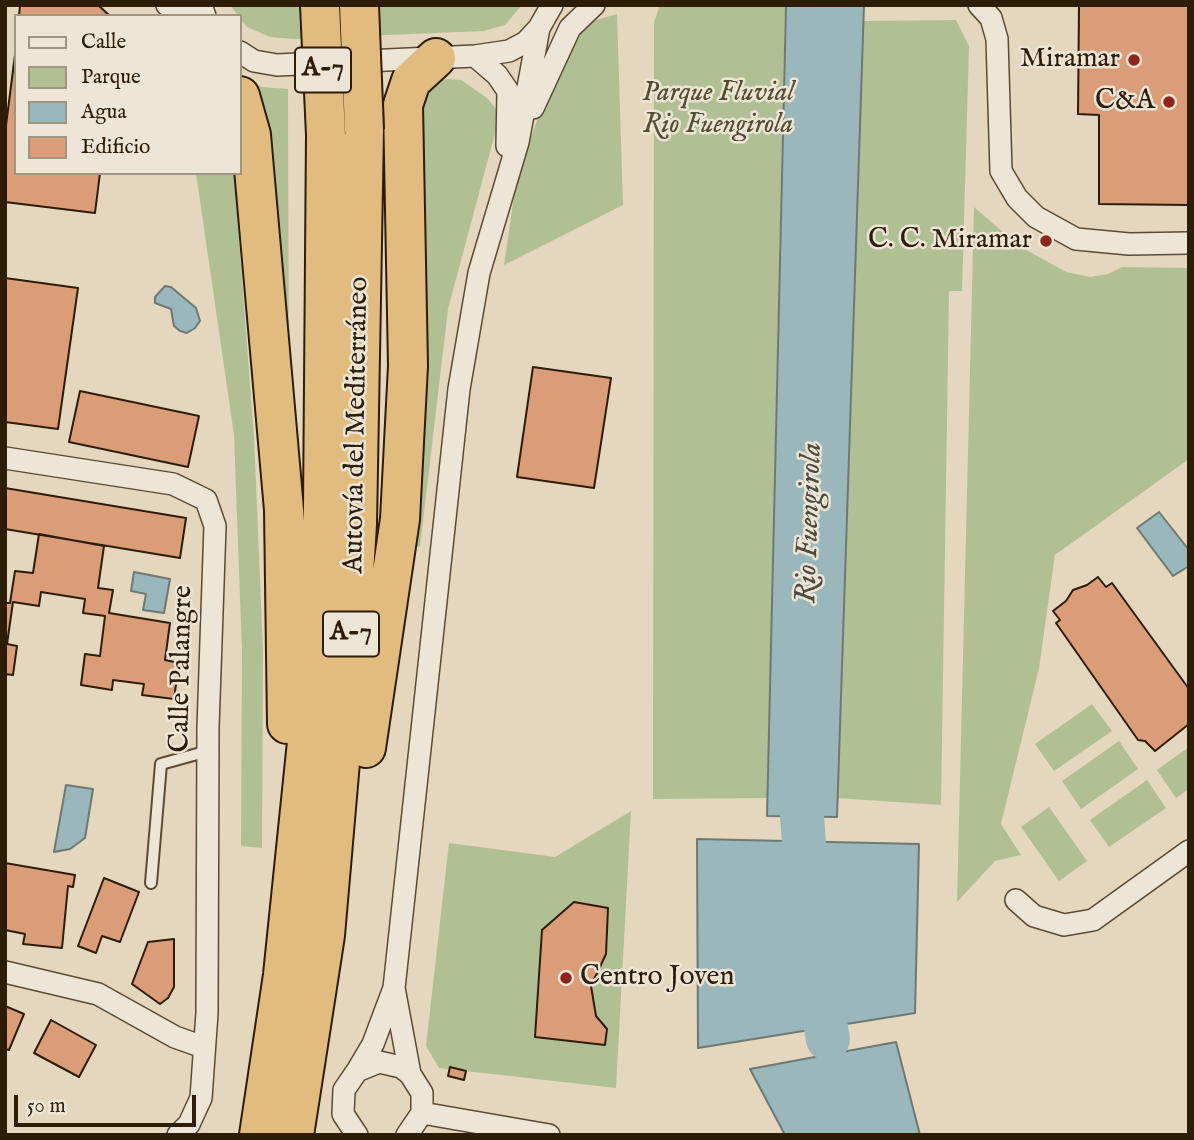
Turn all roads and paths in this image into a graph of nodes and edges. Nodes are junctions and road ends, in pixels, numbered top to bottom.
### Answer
1 (167, 5) edge
2 (320, 5) edge
3 (359, 5) edge
4 (594, 5) edge
5 (979, 5) edge
6 (553, 6) edge
7 (186, 14) edge
8 (539, 28) junction
9 (242, 53) edge
10 (475, 56) junction
11 (436, 58) junction
12 (242, 103) edge
13 (518, 142) junction
14 (506, 178) junction
15 (1189, 243) edge
16 (5, 458) edge
17 (208, 751) junction
18 (1189, 851) edge
19 (151, 883) dead end
20 (1016, 901) dead end
21 (325, 934) junction
22 (5, 972) edge
23 (282, 975) junction
24 (394, 988) junction
25 (204, 1047) junction
26 (357, 1071) junction
27 (411, 1074) junction
28 (422, 1113) junction
29 (178, 1135) edge
30 (259, 1135) edge
31 (294, 1135) edge
32 (357, 1135) edge
33 (407, 1135) edge
34 (549, 1135) edge

1 - 7 street
2 - 23 highway, Autovía del Mediterráneo / A-7, bridge
3 - 21 highway, Autovía del Mediterráneo / A-7, bridge
4 - 13 street
5 - 15 street
6 - 8 street
8 - 10 street
8 - 13 street
9 - 11 street
10 - 11 street
10 - 14 street
11 - 21 highway
12 - 23 highway
13 - 14 street
14 - 24 street
16 - 17 street, Calle Palangre
17 - 19 lane
17 - 25 street, Calle Palangre
18 - 20 street
21 - 31 highway, Autovía del Mediterráneo / A-7
22 - 25 street
23 - 30 highway, Autovía del Mediterráneo / A-7
24 - 26 street
24 - 27 street
25 - 29 street, Calle Palangre
26 - 27 street
26 - 32 street
27 - 28 street
28 - 33 street
28 - 34 street

